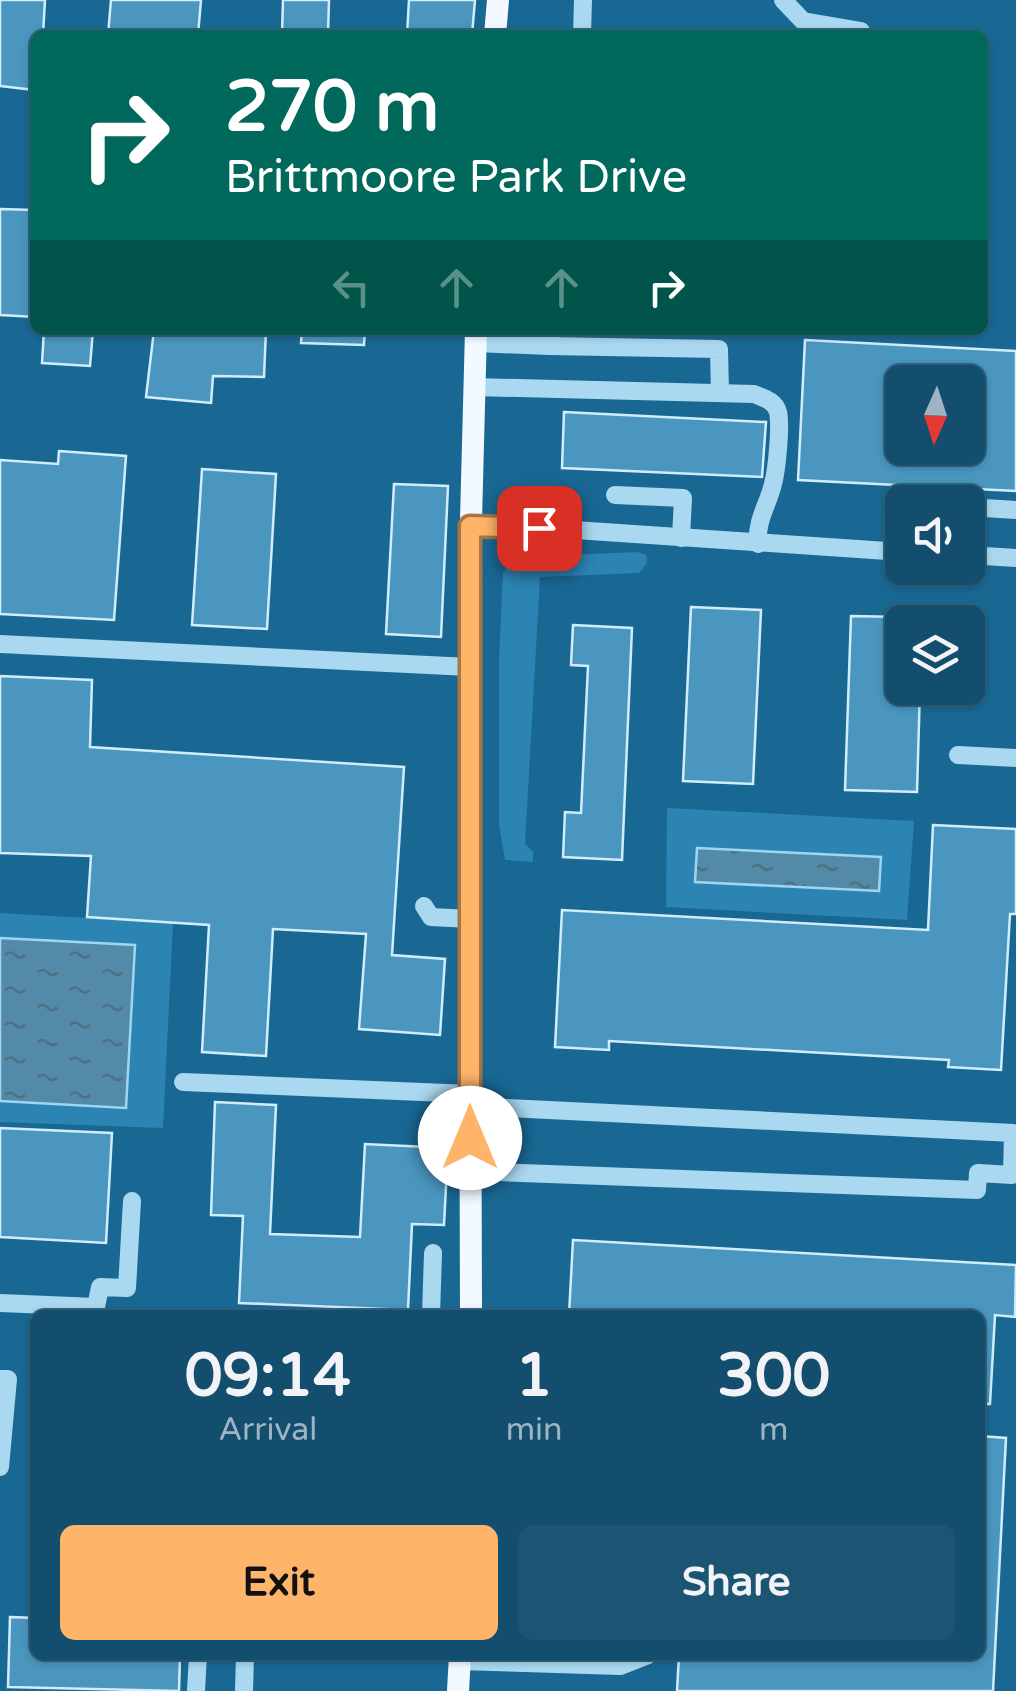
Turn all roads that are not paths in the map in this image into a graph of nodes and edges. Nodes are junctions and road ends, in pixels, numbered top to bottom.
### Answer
1 (498, 0) edge
2 (583, 0) edge
3 (783, 0) edge
4 (495, 30) edge
5 (582, 30) edge
6 (861, 30) edge
7 (476, 336) edge
8 (549, 338) edge
9 (473, 387) junction
10 (720, 392) junction
11 (615, 495) dead end
12 (985, 508) edge
13 (1016, 510) edge
14 (470, 526) junction
15 (682, 538) junction
16 (758, 544) junction
17 (885, 551) edge
18 (985, 557) edge
19 (1016, 558) edge
20 (0, 644) edge
21 (469, 667) junction
22 (958, 755) dead end
23 (1016, 758) edge
24 (424, 906) dead end
25 (470, 919) junction
26 (183, 1082) dead end
27 (470, 1100) junction
28 (470, 1171) junction
29 (132, 1201) dead end
30 (432, 1253) dead end
31 (0, 1303) edge
32 (430, 1310) edge
33 (470, 1310) edge
34 (0, 1379) edge
35 (0, 1467) edge
36 (198, 1660) edge
37 (246, 1660) edge
38 (459, 1660) edge
39 (499, 1660) edge
40 (635, 1660) edge
41 (196, 1691) edge
42 (244, 1691) edge
43 (458, 1691) edge

1 - 4 main road
2 - 5 street
3 - 6 street
7 - 8 street
7 - 9 main road
8 - 10 street
9 - 10 street
9 - 14 main road
10 - 16 street
11 - 15 street
12 - 13 street
14 - 15 street
14 - 21 main road
15 - 16 street
16 - 17 street
18 - 19 street
20 - 21 street
21 - 25 main road
22 - 23 street
24 - 25 street
25 - 27 main road
26 - 27 street
27 - 28 main road
27 - 28 street
28 - 33 main road
29 - 31 street
30 - 32 street
34 - 35 street
36 - 41 street
37 - 42 street
38 - 43 main road
39 - 40 street

